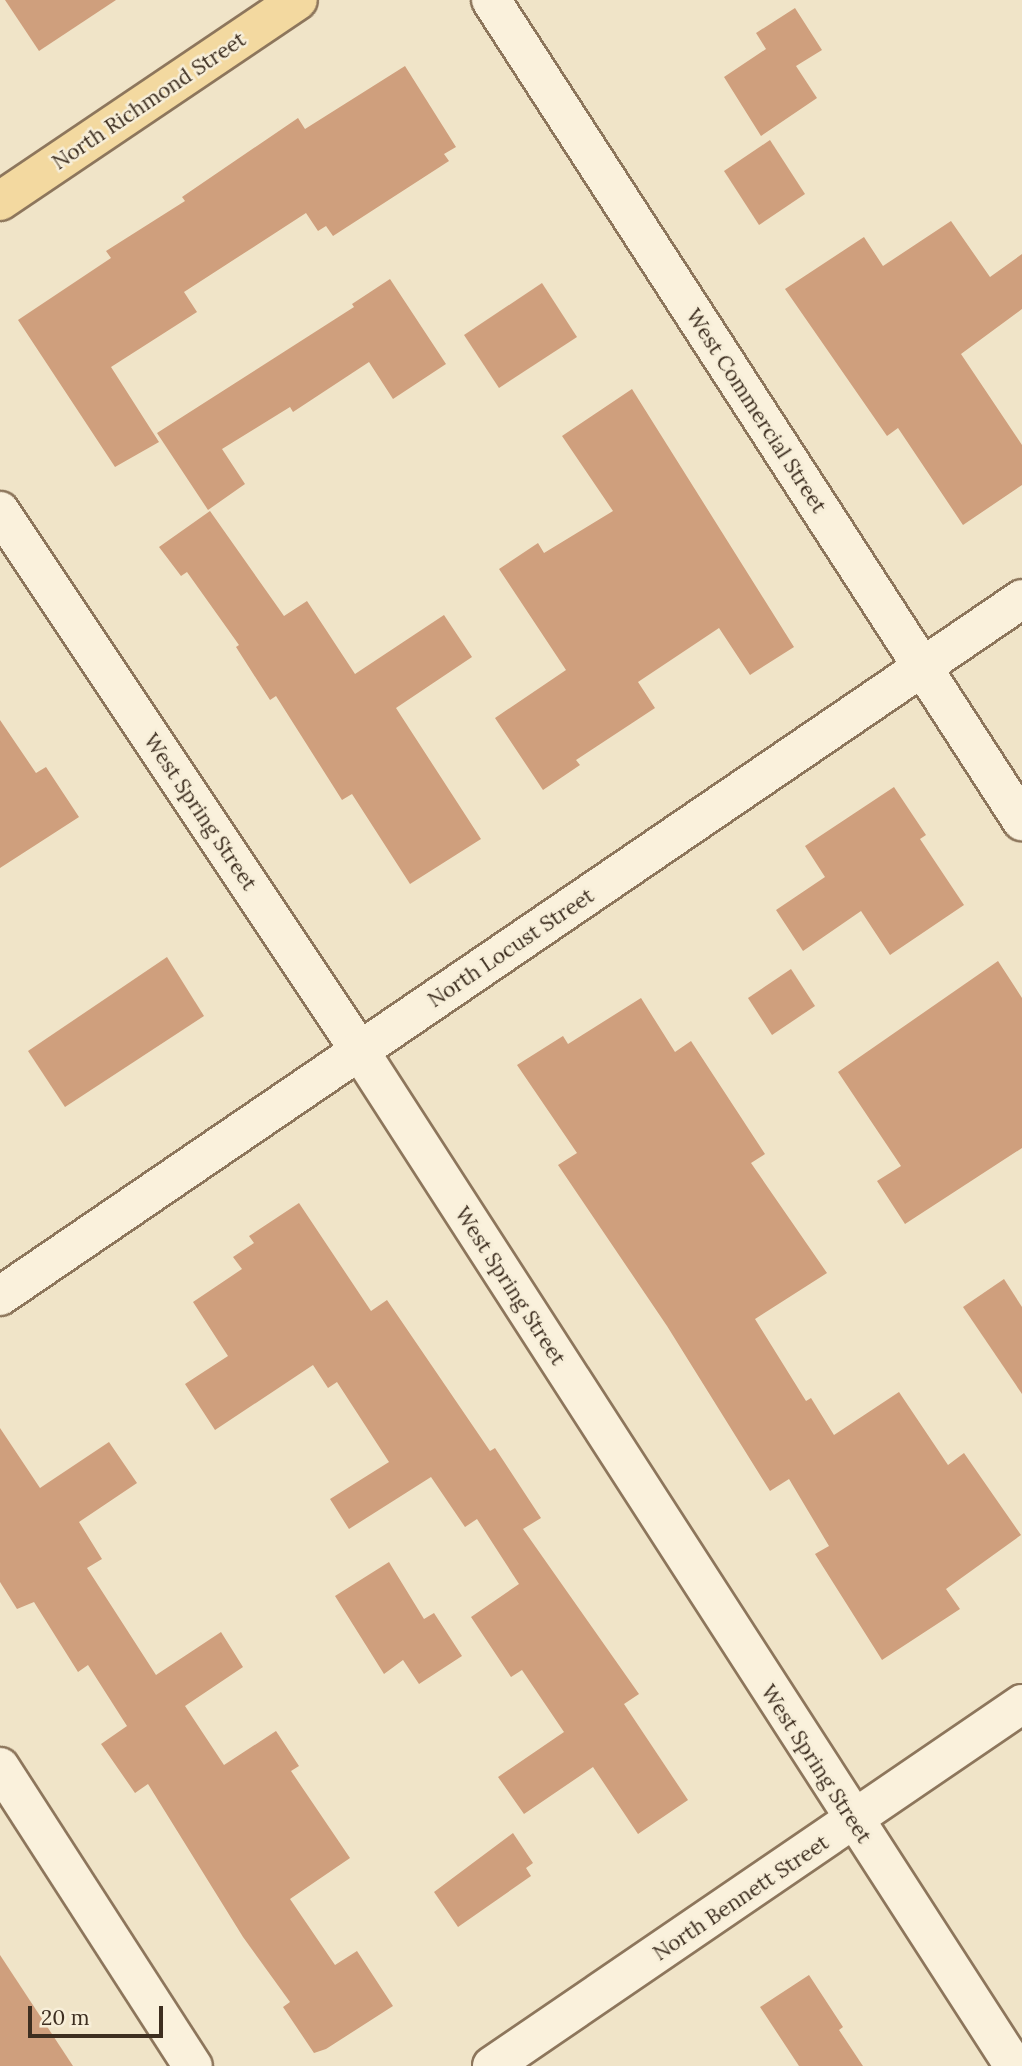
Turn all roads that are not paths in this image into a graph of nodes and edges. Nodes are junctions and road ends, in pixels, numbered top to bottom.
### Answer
1 (298, 0) edge
2 (491, 0) edge
3 (0, 201) edge
4 (0, 511) edge
5 (1022, 598) edge
6 (921, 666) junction
7 (1022, 821) edge
8 (359, 1050) junction
9 (0, 1296) edge
10 (1022, 1704) edge
11 (0, 1767) edge
12 (853, 1822) junction
13 (192, 2066) edge
14 (492, 2066) edge
15 (1014, 2066) edge

1 - 3 main road, North Richmond Street
2 - 6 street, West Commercial Street
4 - 8 street, West Spring Street
5 - 6 street, North Locust Street
6 - 7 street, West Commercial Street
6 - 8 street, North Locust Street
8 - 9 street, North Locust Street
8 - 12 street, West Spring Street
10 - 12 street, North Bennett Street
11 - 13 street
12 - 14 street, North Bennett Street
12 - 15 street, West Spring Street

